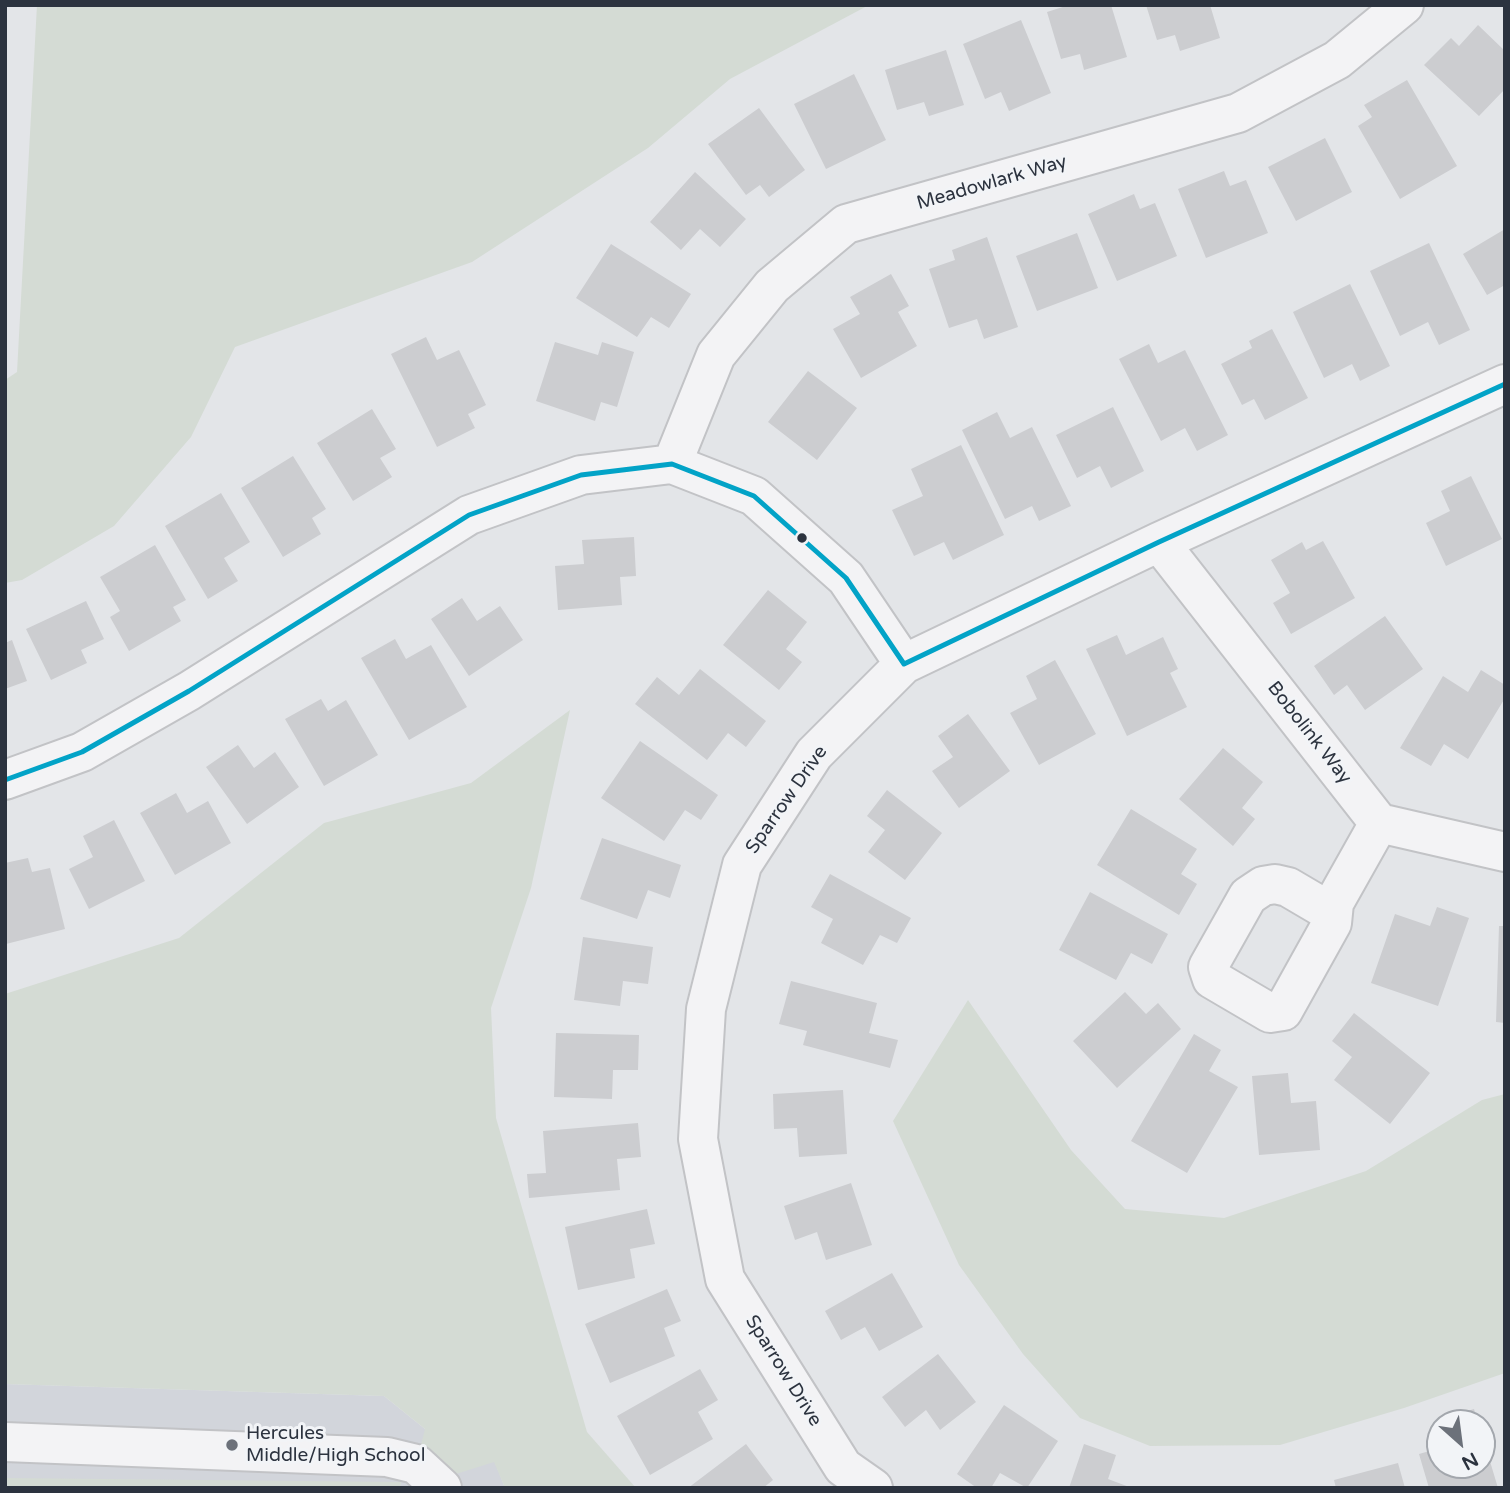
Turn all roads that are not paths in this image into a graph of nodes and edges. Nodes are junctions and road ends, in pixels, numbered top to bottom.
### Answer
1 (1404, 5) edge
2 (1505, 384) edge
3 (672, 464) junction
4 (1159, 542) junction
5 (904, 664) junction
6 (5, 780) edge
7 (1380, 823) junction
8 (1505, 852) edge
9 (1334, 903) dead end
10 (5, 1442) edge
11 (442, 1488) edge
12 (873, 1488) edge

1 - 3 street, Meadowlark Way
2 - 4 street, Sparrow Drive
3 - 5 street
3 - 6 street
4 - 5 street, Sparrow Drive
4 - 7 street, Bobolink Way
5 - 12 street, Sparrow Drive
7 - 8 street
7 - 9 street
10 - 11 street

